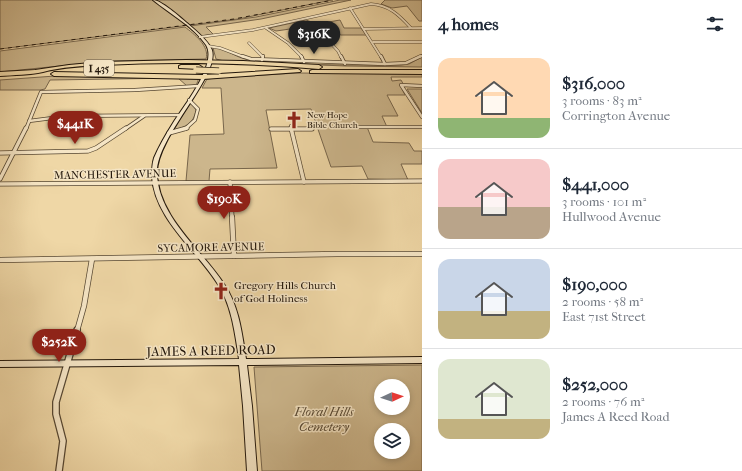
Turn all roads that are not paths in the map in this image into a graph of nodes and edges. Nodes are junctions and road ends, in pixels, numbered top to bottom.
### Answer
1 (154, 0) edge
2 (350, 8) junction
3 (265, 28) junction
4 (411, 28) junction
5 (422, 28) edge
6 (364, 29) junction
7 (200, 37) junction
8 (326, 38) dead end
9 (373, 42) junction
10 (422, 42) edge
11 (248, 43) dead end
12 (208, 46) junction
13 (422, 56) edge
14 (262, 60) junction
15 (210, 61) junction
16 (304, 62) junction
17 (345, 64) junction
18 (385, 64) junction
19 (318, 67) junction
20 (422, 68) edge
21 (197, 69) junction
22 (220, 69) junction
23 (37, 71) junction
24 (298, 72) junction
25 (422, 72) edge
26 (0, 74) edge
27 (54, 74) junction
28 (203, 77) junction
29 (0, 78) edge
30 (198, 86) junction
31 (422, 86) edge
32 (189, 100) junction
33 (179, 115) junction
34 (144, 116) junction
35 (422, 117) edge
36 (29, 121) junction
37 (352, 127) dead end
38 (422, 127) edge
39 (291, 128) junction
40 (271, 129) dead end
41 (312, 129) dead end
42 (169, 132) junction
43 (0, 153) edge
44 (13, 153) junction
45 (0, 179) edge
46 (422, 181) edge
47 (230, 182) junction
48 (304, 182) junction
49 (155, 183) junction
50 (0, 184) edge
51 (422, 254) edge
52 (200, 256) junction
53 (234, 256) junction
54 (92, 259) junction
55 (0, 260) edge
56 (422, 360) edge
57 (243, 361) junction
58 (68, 363) junction
59 (0, 364) edge
60 (59, 471) edge
61 (252, 471) edge

1 - 7 main road
2 - 3 street
2 - 4 street
2 - 6 street
3 - 7 street
3 - 16 street
4 - 5 street
4 - 6 street
6 - 9 street
7 - 12 main road
8 - 17 street
9 - 10 street
9 - 18 street
11 - 14 street
12 - 14 street
12 - 15 main road
13 - 18 street
14 - 16 street
15 - 19 highway
15 - 23 highway
15 - 28 main road
16 - 17 street
17 - 18 street
19 - 20 highway, I 435
19 - 22 highway, I 435
21 - 22 highway, I 435, bridge
21 - 23 highway, I 435
21 - 27 highway, I 435
22 - 24 highway, I 435
23 - 26 highway, I 435
24 - 25 highway, I 435
24 - 28 highway
27 - 28 highway
27 - 29 highway, I 435
28 - 30 main road
30 - 32 main road
30 - 36 street
31 - 35 street
32 - 33 main road
32 - 42 street
33 - 34 street
33 - 42 main road
34 - 36 street
34 - 44 street
36 - 44 street
37 - 38 street
39 - 40 street
39 - 41 street
39 - 48 street
42 - 49 main road
43 - 44 street
44 - 45 street
46 - 48 street, MANCHESTER AVENUE
47 - 48 street, MANCHESTER AVENUE
47 - 49 street, MANCHESTER AVENUE
47 - 53 street
49 - 50 street, MANCHESTER AVENUE
49 - 52 main road
51 - 53 street, SYCAMORE AVENUE
52 - 53 street, SYCAMORE AVENUE
52 - 54 street, SYCAMORE AVENUE
52 - 57 main road
54 - 55 street, SYCAMORE AVENUE
54 - 58 street
56 - 57 main road, JAMES A REED ROAD
57 - 58 main road, JAMES A REED ROAD
57 - 61 main road
58 - 59 main road, JAMES A REED ROAD
58 - 60 street

